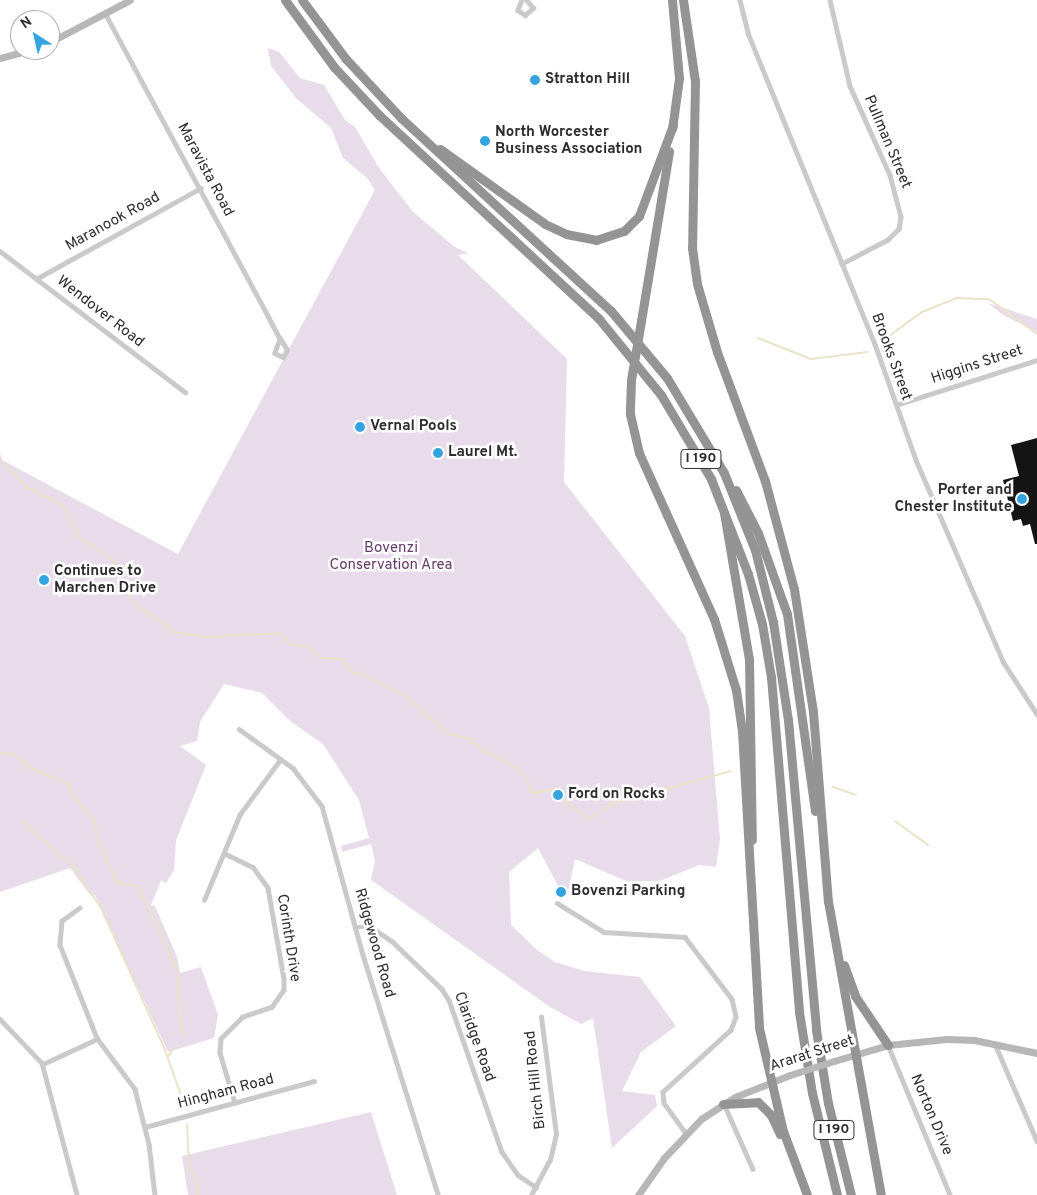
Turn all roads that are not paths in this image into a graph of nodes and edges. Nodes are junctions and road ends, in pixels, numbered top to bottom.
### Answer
1 (285, 0) edge
2 (302, 0) edge
3 (522, 0) edge
4 (526, 0) edge
5 (672, 0) edge
6 (683, 0) edge
7 (740, 0) edge
8 (830, 0) edge
9 (126, 1) edge
10 (105, 13) junction
11 (60, 37) edge
12 (673, 125) junction
13 (422, 137) junction
14 (201, 188) junction
15 (0, 251) edge
16 (842, 264) junction
17 (36, 279) junction
18 (280, 339) dead end
19 (1037, 360) edge
20 (185, 392) dead end
21 (896, 405) junction
22 (724, 473) junction
23 (723, 506) junction
24 (1037, 714) edge
25 (239, 729) dead end
26 (280, 760) junction
27 (821, 828) junction
28 (224, 853) junction
29 (750, 866) junction
30 (204, 900) dead end
31 (557, 903) dead end
32 (80, 908) dead end
33 (356, 927) junction
34 (833, 934) junction
35 (541, 1017) dead end
36 (0, 1019) edge
37 (97, 1039) junction
38 (995, 1043) junction
39 (888, 1045) junction
40 (1037, 1053) edge
41 (855, 1054) junction
42 (43, 1064) junction
43 (314, 1081) dead end
44 (771, 1081) junction
45 (235, 1103) junction
46 (724, 1104) junction
47 (145, 1127) junction
48 (686, 1133) junction
49 (1037, 1141) edge
50 (793, 1162) junction
51 (753, 1169) dead end
52 (536, 1187) junction
53 (77, 1195) edge
54 (155, 1195) edge
55 (438, 1195) edge
56 (531, 1195) edge
57 (638, 1195) edge
58 (807, 1195) edge
59 (837, 1195) edge
60 (851, 1195) edge
61 (881, 1195) edge
62 (950, 1195) edge

1 - 23 highway, I 190
2 - 13 highway, I 190
3 - 4 street
5 - 12 highway
6 - 27 highway
7 - 16 street, Brooks Street
8 - 16 street, Pullman Street
9 - 10 main road
10 - 11 main road
10 - 14 street, Maravista Road
12 - 13 highway
12 - 29 highway, bridge
13 - 22 highway, I 190
14 - 17 street, Maranook Road
14 - 18 street, Maravista Road
15 - 17 street, Wendover Road
16 - 21 street, Brooks Street
17 - 20 street, Wendover Road
19 - 21 street, Higgins Street
21 - 24 street, Brooks Street
22 - 27 highway
22 - 60 highway, I 190
23 - 29 highway
23 - 59 highway, I 190
25 - 26 street, Ridgewood Road
26 - 28 street
26 - 33 street, Ridgewood Road
27 - 34 highway
28 - 30 street
28 - 45 street, Corinth Drive
29 - 44 highway
31 - 48 street
32 - 37 street
33 - 52 street, Claridge Road
33 - 55 street, Ridgewood Road
34 - 39 highway
34 - 41 highway
35 - 52 street, Birch Hill Road
36 - 42 street
37 - 42 street
37 - 47 street
38 - 39 main road, Ararat Street
38 - 40 main road, Ararat Street
38 - 49 street
39 - 41 main road, Ararat Street
39 - 62 street, Norton Drive
41 - 44 main road, Ararat Street, bridge
41 - 61 highway
42 - 53 street
43 - 45 street, Hingham Road
44 - 46 main road, Ararat Street
44 - 50 highway
45 - 47 street, Hingham Road
46 - 48 main road, Ararat Street
46 - 50 highway
46 - 51 street
47 - 54 street
48 - 57 main road, Ararat Street
50 - 58 highway
52 - 56 street, Birch Hill Road

